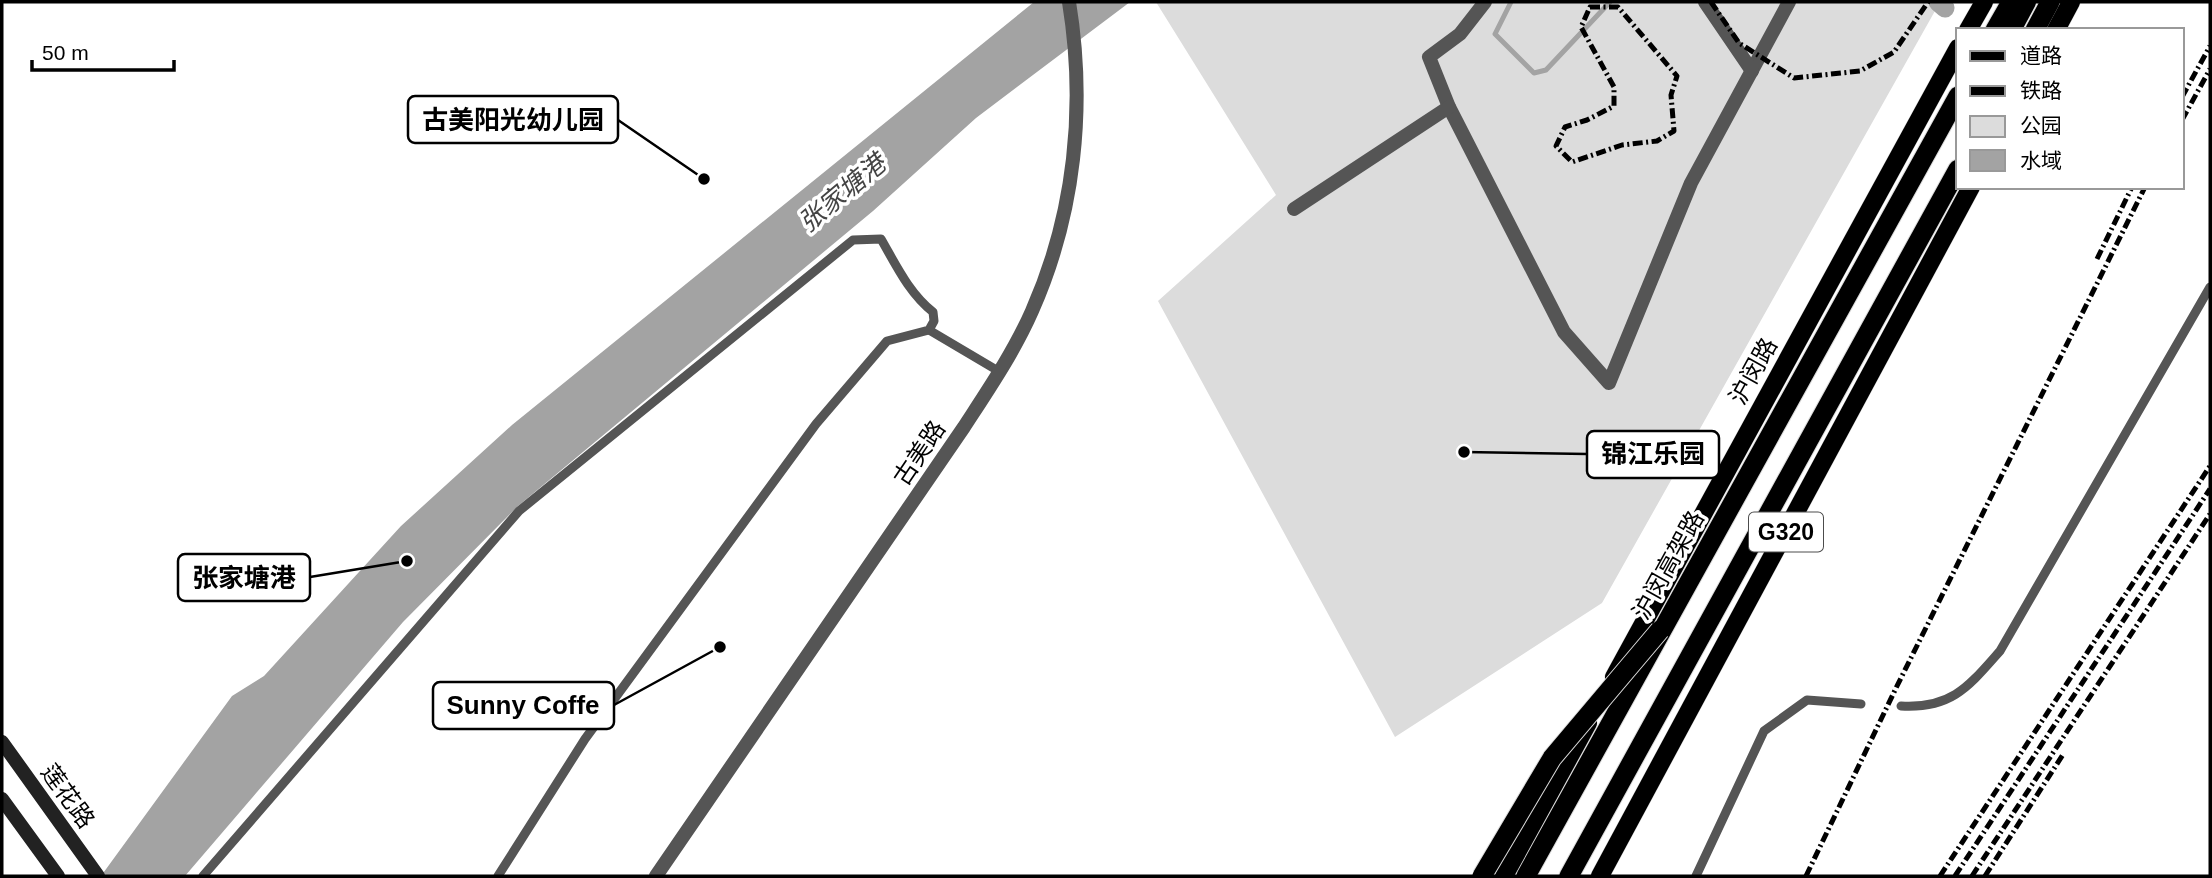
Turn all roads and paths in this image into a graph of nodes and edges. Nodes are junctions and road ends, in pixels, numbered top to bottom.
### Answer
1 (1069, 2) edge
2 (1485, 2) edge
3 (1705, 2) edge
4 (1789, 2) edge
5 (1984, 2) edge
6 (2011, 2) edge
7 (2027, 2) edge
8 (2050, 2) edge
9 (2071, 2) edge
10 (1969, 28) edge
11 (1996, 28) edge
12 (2012, 28) edge
13 (2036, 28) edge
14 (2057, 28) edge
15 (1956, 52) edge
16 (1752, 71) junction
17 (1956, 97) edge
18 (1956, 100) edge
19 (1449, 107) junction
20 (1923, 111) junction
21 (1956, 173) edge
22 (1970, 189) edge
23 (1294, 209) dead end
24 (2210, 286) edge
25 (929, 330) junction
26 (1000, 372) junction
27 (1660, 630) junction
28 (1861, 704) dead end
29 (1901, 706) dead end
30 (2, 742) edge
31 (2, 799) edge
32 (96, 874) edge
33 (58, 876) edge
34 (203, 876) edge
35 (498, 876) edge
36 (656, 876) edge
37 (1482, 876) edge
38 (1504, 876) edge
39 (1526, 876) edge
40 (1569, 876) edge
41 (1600, 876) edge
42 (1696, 876) edge

1 - 26 street, 古美路
2 - 19 street
3 - 16 street
4 - 16 street
5 - 10 main road
6 - 11 highway
7 - 12 main road
8 - 13 highway
9 - 14 main road
15 - 20 main road, 沪闵路
16 - 19 street
17 - 20 main road
18 - 27 highway, 沪闵高架路
19 - 23 street
20 - 38 main road, 沪闵路
21 - 40 highway
22 - 41 main road, G320
24 - 29 lane
25 - 26 lane
25 - 34 lane
25 - 35 lane
26 - 36 street, 古美路
27 - 37 highway, bridge
27 - 39 highway, 沪闵高架路, bridge
28 - 42 lane
30 - 32 main road, 莲花路
31 - 33 main road

